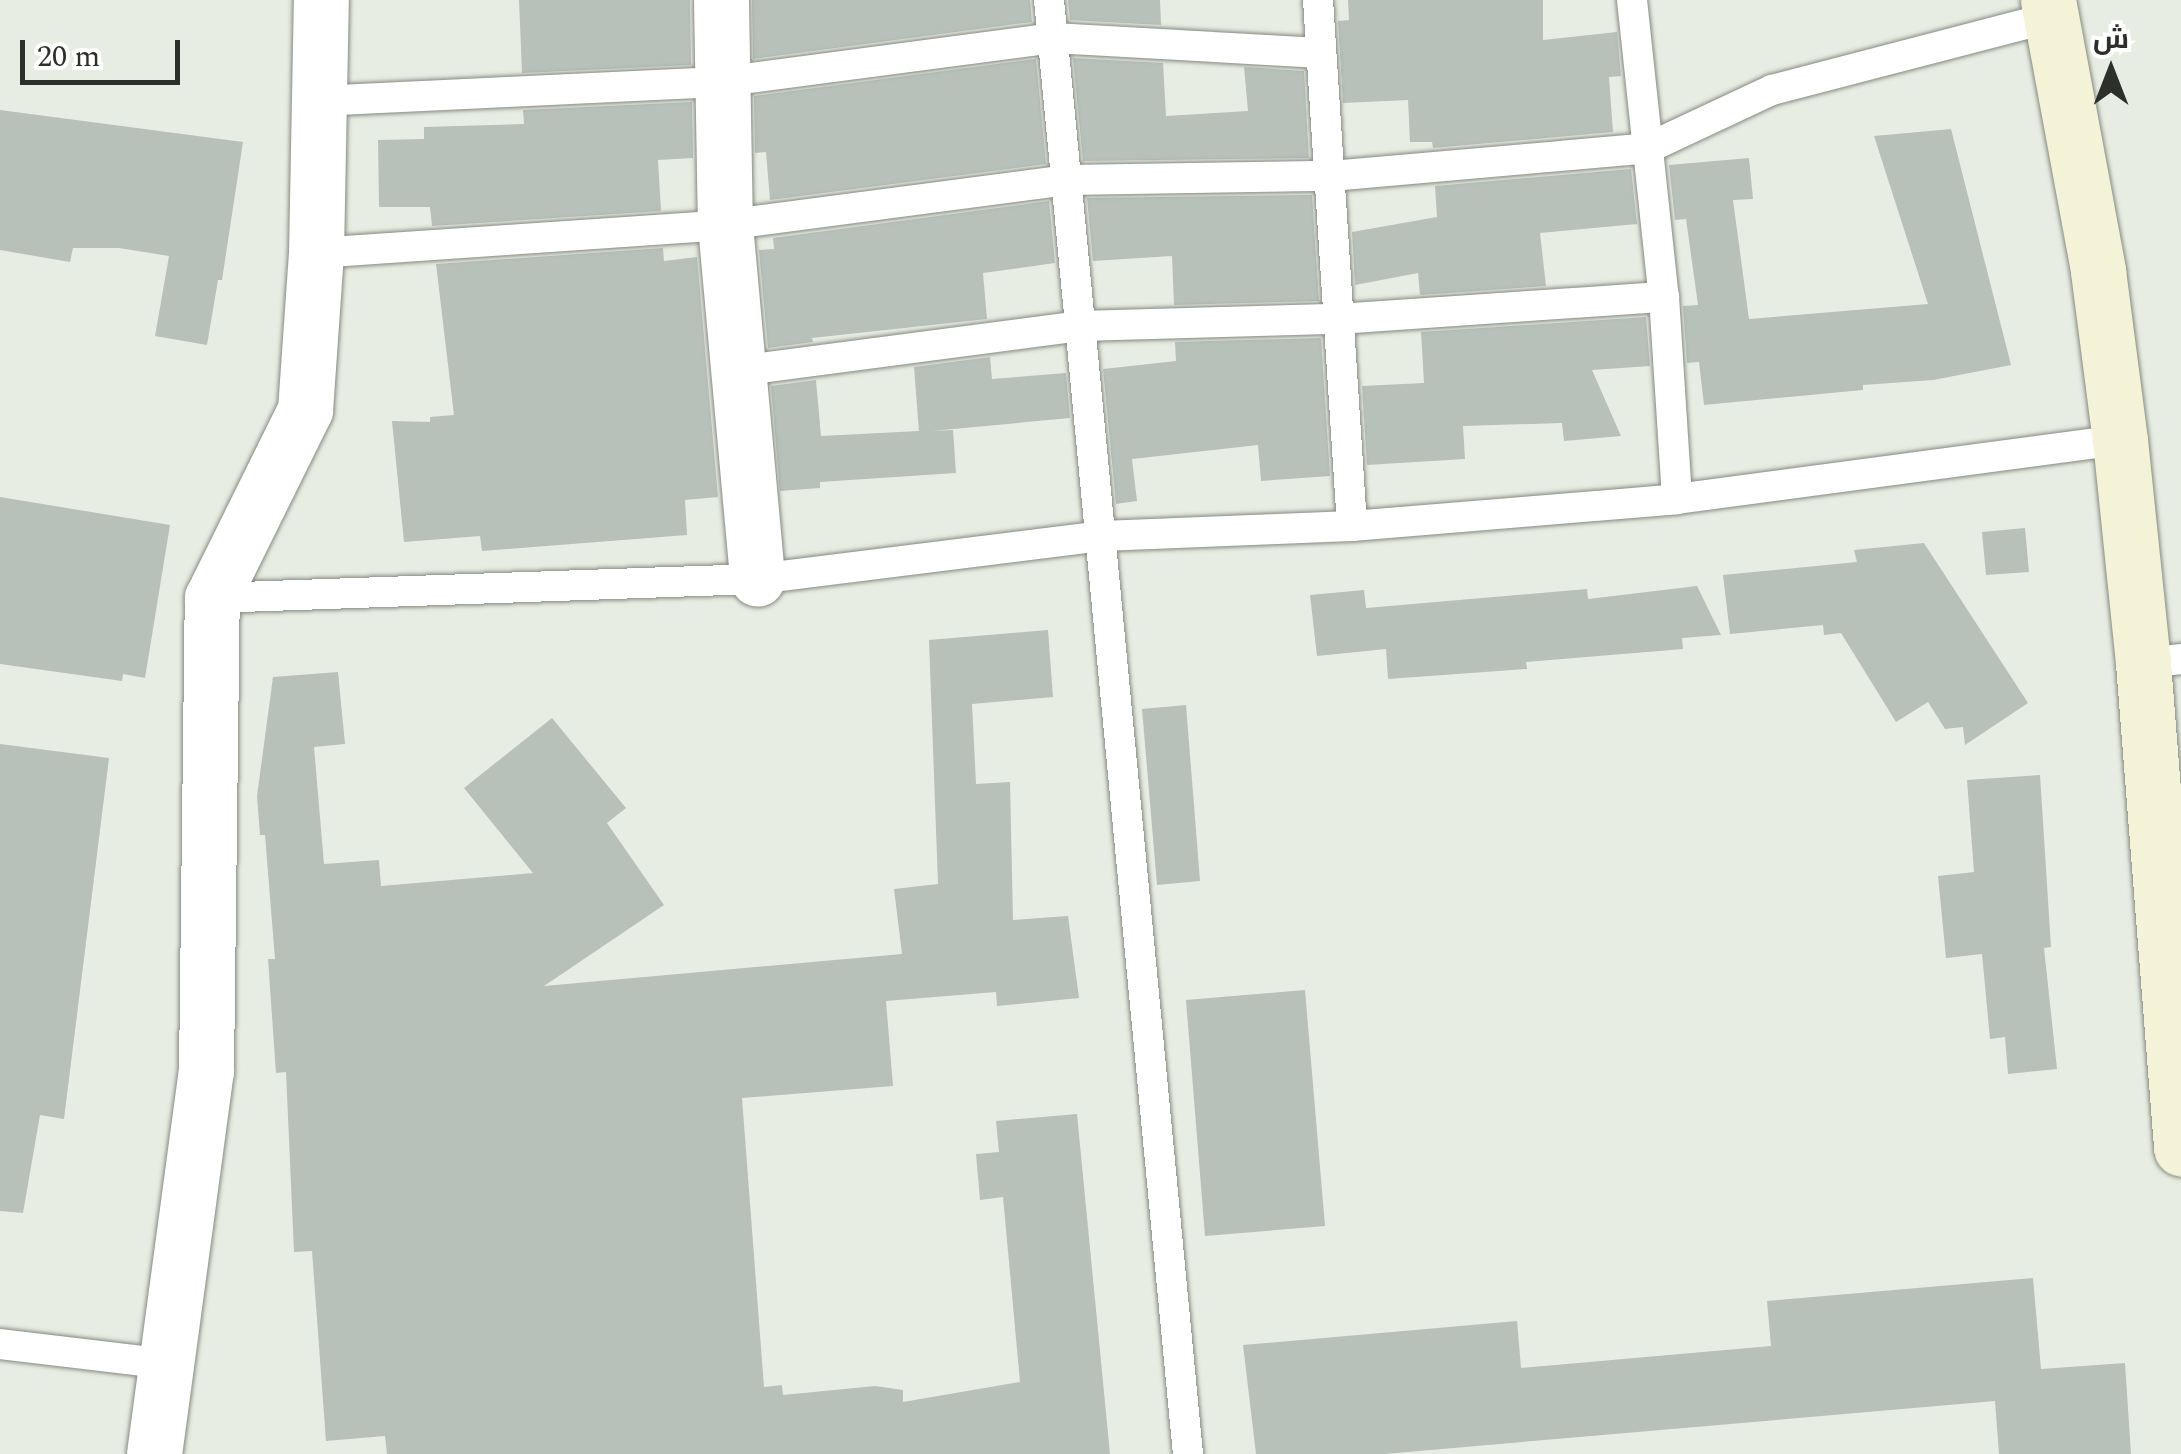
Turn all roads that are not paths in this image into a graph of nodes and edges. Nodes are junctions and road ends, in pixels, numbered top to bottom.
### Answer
1 (321, 0) edge
2 (721, 0) edge
3 (1049, 0) edge
4 (1318, 0) edge
5 (1632, 0) edge
6 (2050, 8) edge
7 (1053, 38) junction
8 (1321, 52) junction
9 (720, 82) junction
10 (316, 101) junction
11 (1648, 148) junction
12 (1330, 176) junction
13 (1067, 180) junction
14 (726, 225) junction
15 (316, 253) junction
16 (1664, 297) junction
17 (1338, 319) junction
18 (1080, 326) junction
19 (738, 371) junction
20 (2120, 440) junction
21 (1677, 498) junction
22 (1352, 526) junction
23 (1102, 536) junction
24 (757, 580) junction
25 (212, 598) junction
26 (2162, 661) edge
27 (2173, 942) edge
28 (2181, 1149) edge
29 (0, 1344) edge
30 (167, 1364) junction
31 (154, 1454) edge
32 (1188, 1454) edge

1 - 10 street
2 - 9 street
3 - 7 lane
4 - 8 lane
5 - 11 lane
6 - 11 lane
6 - 20 street
7 - 8 lane
7 - 9 lane
7 - 13 lane
8 - 12 lane
9 - 10 lane
9 - 14 street
10 - 15 street
11 - 12 lane
11 - 16 lane
12 - 13 lane
12 - 17 lane
13 - 14 lane
13 - 18 lane
14 - 15 lane
14 - 19 street
15 - 25 street
16 - 17 lane
16 - 21 lane
17 - 18 lane
17 - 22 lane
18 - 19 lane
18 - 23 lane
19 - 24 street
20 - 21 lane
20 - 26 street
21 - 22 lane
22 - 23 lane
23 - 24 lane
23 - 32 lane
24 - 25 lane
25 - 30 street
26 - 27 street
27 - 28 street
29 - 30 lane
30 - 31 street

